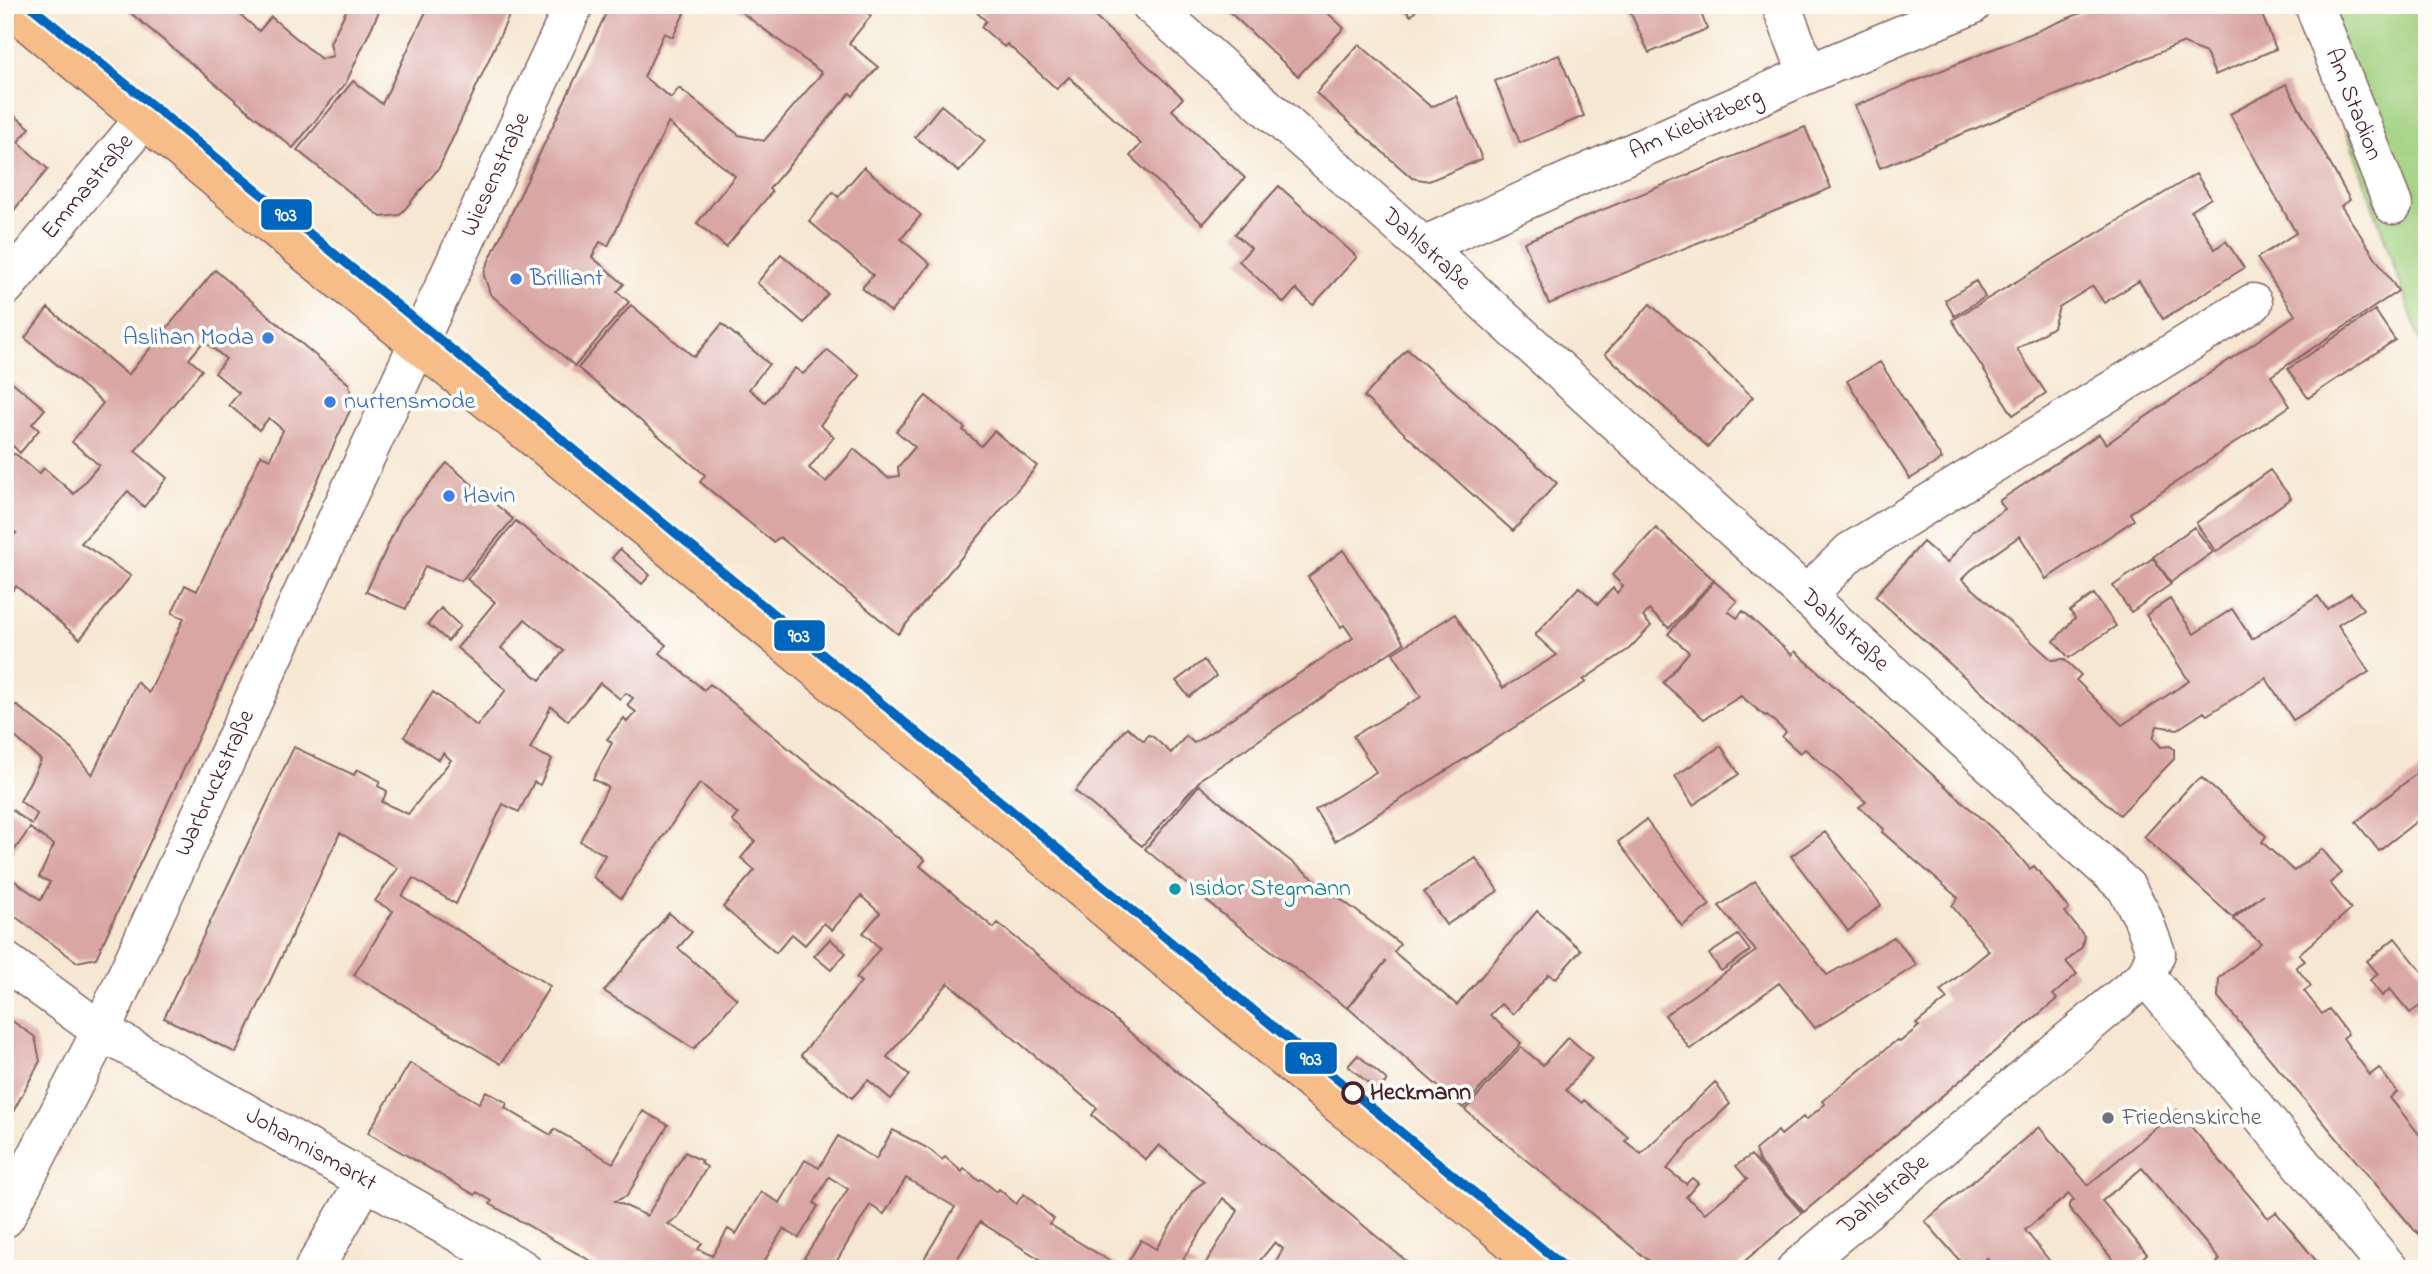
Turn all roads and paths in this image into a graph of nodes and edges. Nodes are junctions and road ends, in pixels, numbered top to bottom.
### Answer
1 (7, 5) edge
2 (574, 5) edge
3 (1151, 5) edge
4 (1781, 5) edge
5 (1972, 5) edge
6 (2314, 5) edge
7 (1808, 74) junction
8 (145, 119) junction
9 (2393, 205) dead end
10 (1423, 246) junction
11 (5, 287) edge
12 (2253, 303) dead end
13 (418, 344) junction
14 (1806, 596) junction
15 (5, 961) edge
16 (2146, 976) junction
17 (101, 1031) junction
18 (365, 1181) junction
19 (5, 1217) edge
20 (314, 1269) edge
21 (522, 1269) edge
22 (1544, 1269) edge
23 (1796, 1269) edge
24 (2389, 1269) edge

1 - 8 main road
2 - 13 street, Wiesenstraße
3 - 10 street, Dahlstraße
4 - 7 street
5 - 7 street, Am Kiebitzberg
6 - 9 street, Am Stadion
7 - 10 street, Am Kiebitzberg
8 - 11 street, Emmastraße
8 - 13 main road
10 - 14 street, Dahlstraße
12 - 14 street
13 - 17 street, Warbruckstraße
13 - 22 main road
14 - 16 street, Dahlstraße
15 - 17 street, Johannismarkt
16 - 23 street, Dahlstraße
16 - 24 street
17 - 18 street, Johannismarkt
17 - 19 street, Warbruckstraße
18 - 20 street
18 - 21 street, Johannismarkt

